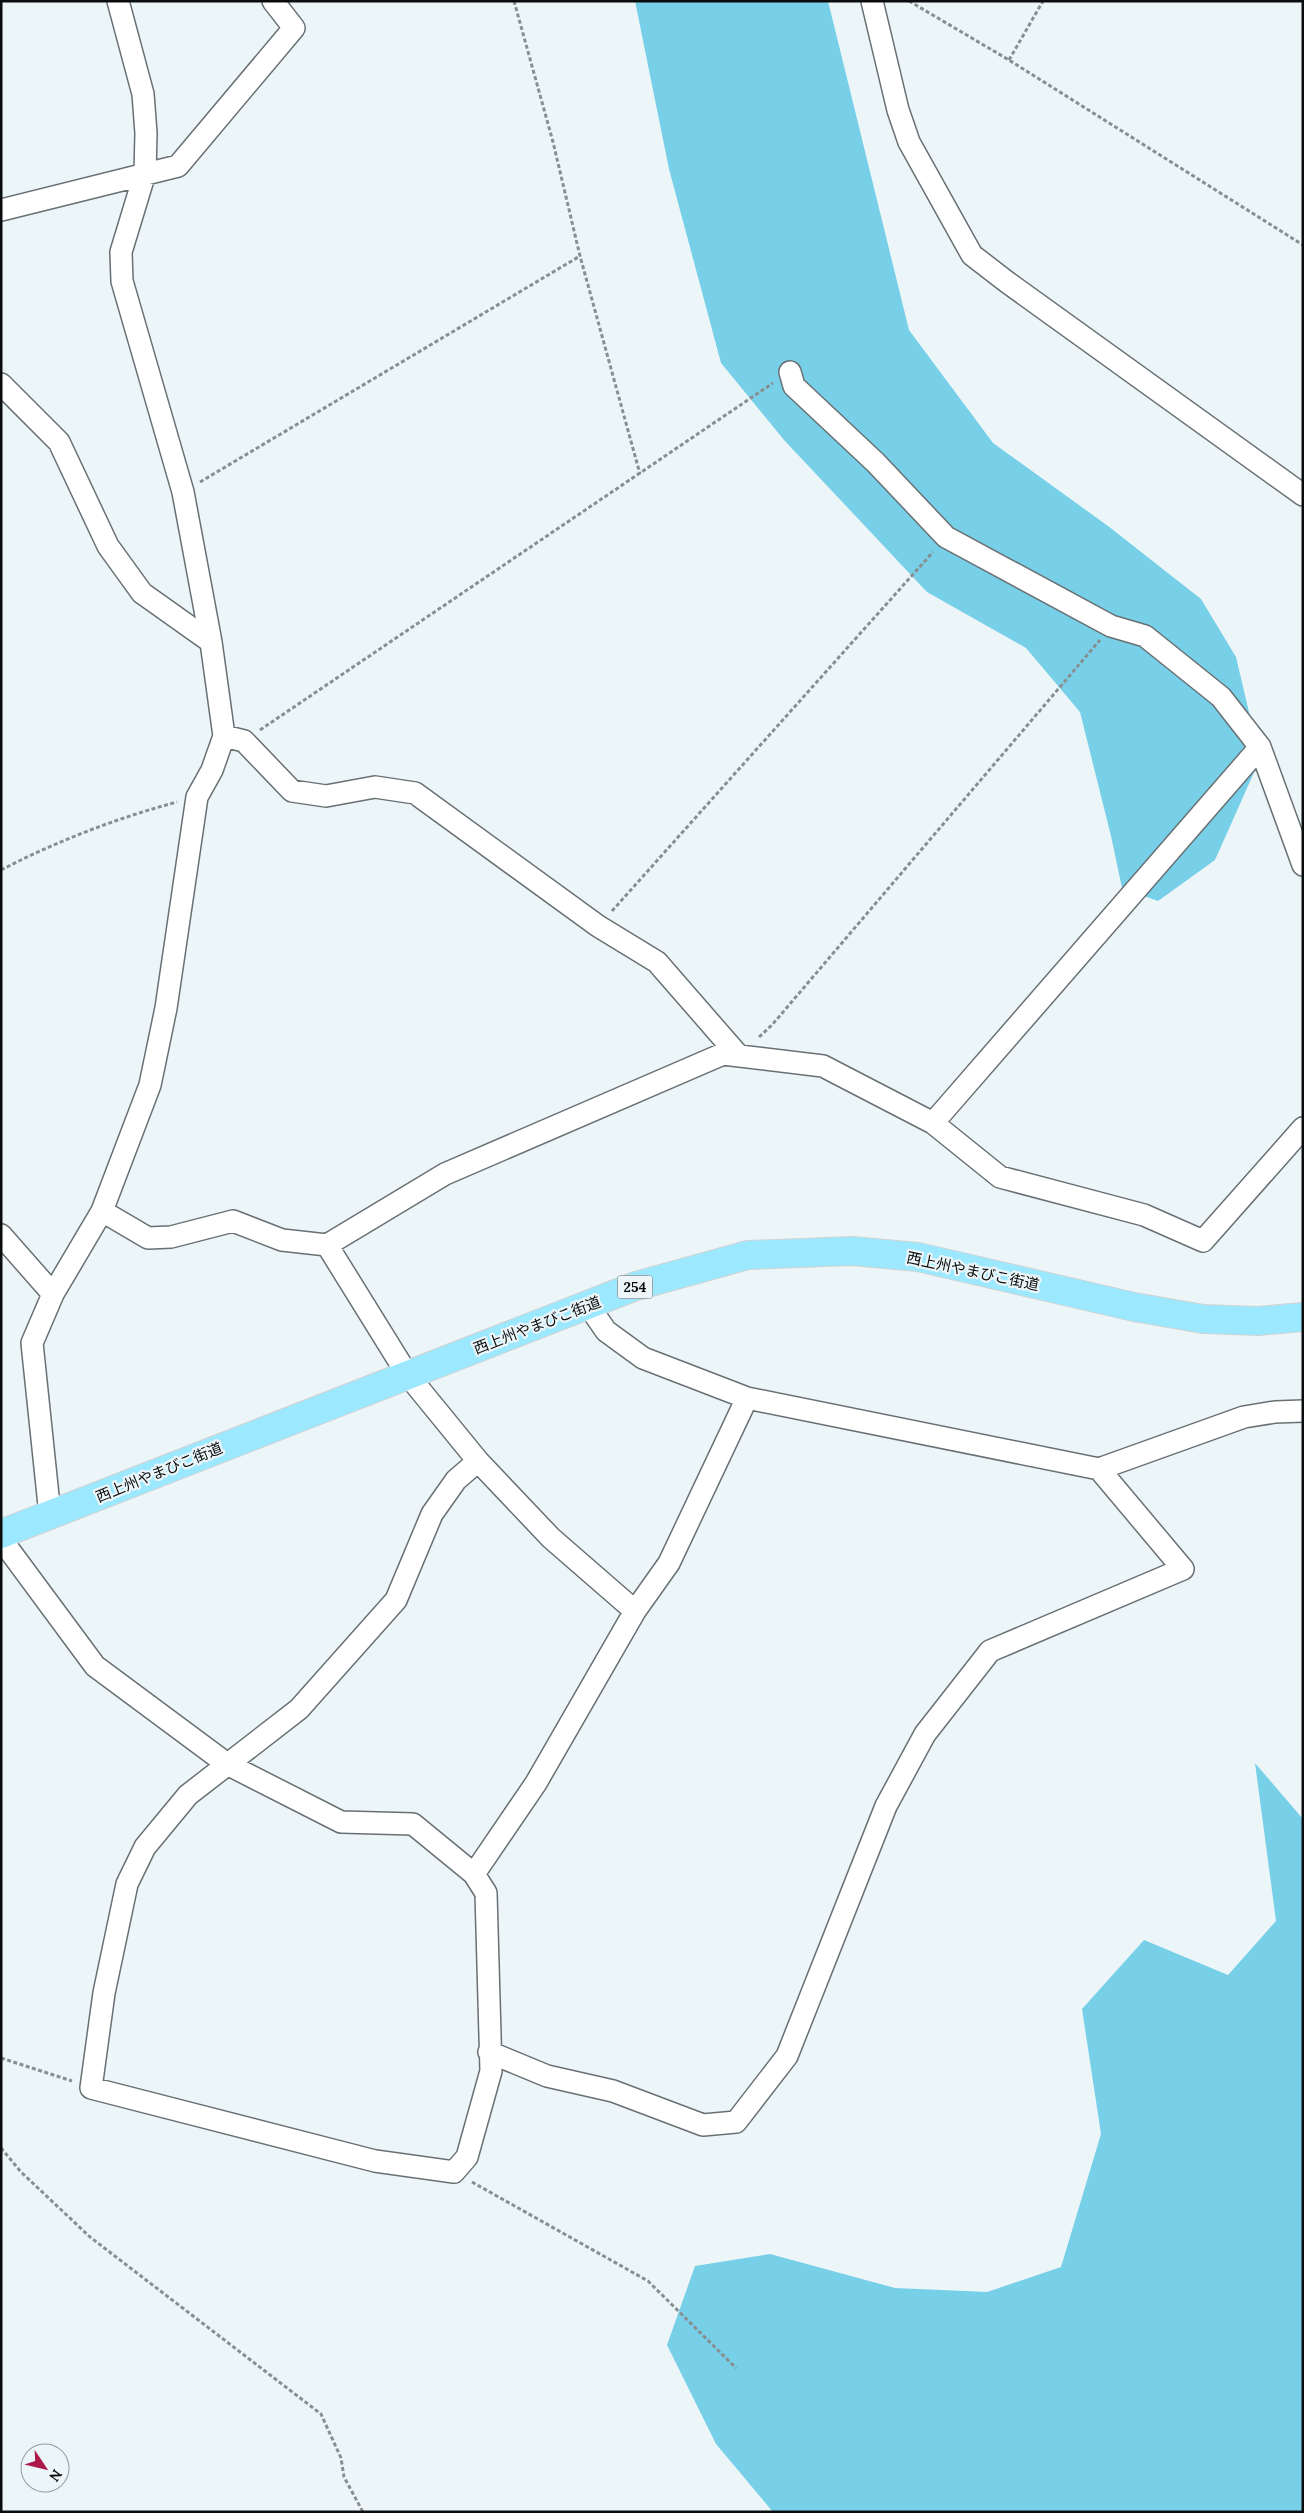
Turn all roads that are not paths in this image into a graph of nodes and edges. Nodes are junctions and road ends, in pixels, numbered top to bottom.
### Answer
1 (118, 1) edge
2 (273, 1) edge
3 (872, 1) edge
4 (145, 174) junction
5 (1, 210) edge
6 (790, 372) road end
7 (1, 385) edge
8 (1303, 495) edge
9 (211, 642) junction
10 (234, 739) junction
11 (1260, 747) junction
12 (1303, 865) edge
13 (738, 1055) junction
14 (933, 1122) junction
15 (1303, 1128) edge
16 (102, 1211) junction
17 (1, 1235) edge
18 (327, 1245) junction
19 (53, 1294) junction
20 (588, 1305) junction
21 (1303, 1316) edge
22 (407, 1374) junction
23 (747, 1398) junction
24 (1303, 1411) edge
25 (478, 1461) junction
26 (1099, 1468) junction
27 (50, 1515) junction
28 (1, 1534) edge
29 (1, 1539) edge
30 (635, 1611) junction
31 (227, 1764) junction
32 (474, 1874) junction
33 (490, 2052) junction

1 - 4 street
2 - 4 street
3 - 8 street
4 - 5 street
4 - 9 street
6 - 11 street
7 - 9 street
9 - 10 street
10 - 13 street
10 - 16 street
11 - 12 street
11 - 14 street
13 - 14 street
13 - 18 street
14 - 15 street
16 - 18 street
16 - 19 street
17 - 19 street
18 - 22 street
19 - 27 street
20 - 21 highway, 西上州やまびこ街道 / 254
20 - 22 highway, 西上州やまびこ街道 / 254
20 - 23 street
22 - 25 street
22 - 27 highway, 西上州やまびこ街道 / 254
23 - 26 street
23 - 30 street
24 - 26 street
25 - 30 street
25 - 31 street
26 - 33 street
27 - 28 highway, 西上州やまびこ街道 / 254
29 - 31 street
30 - 32 street
31 - 32 street
31 - 33 street
32 - 33 street

